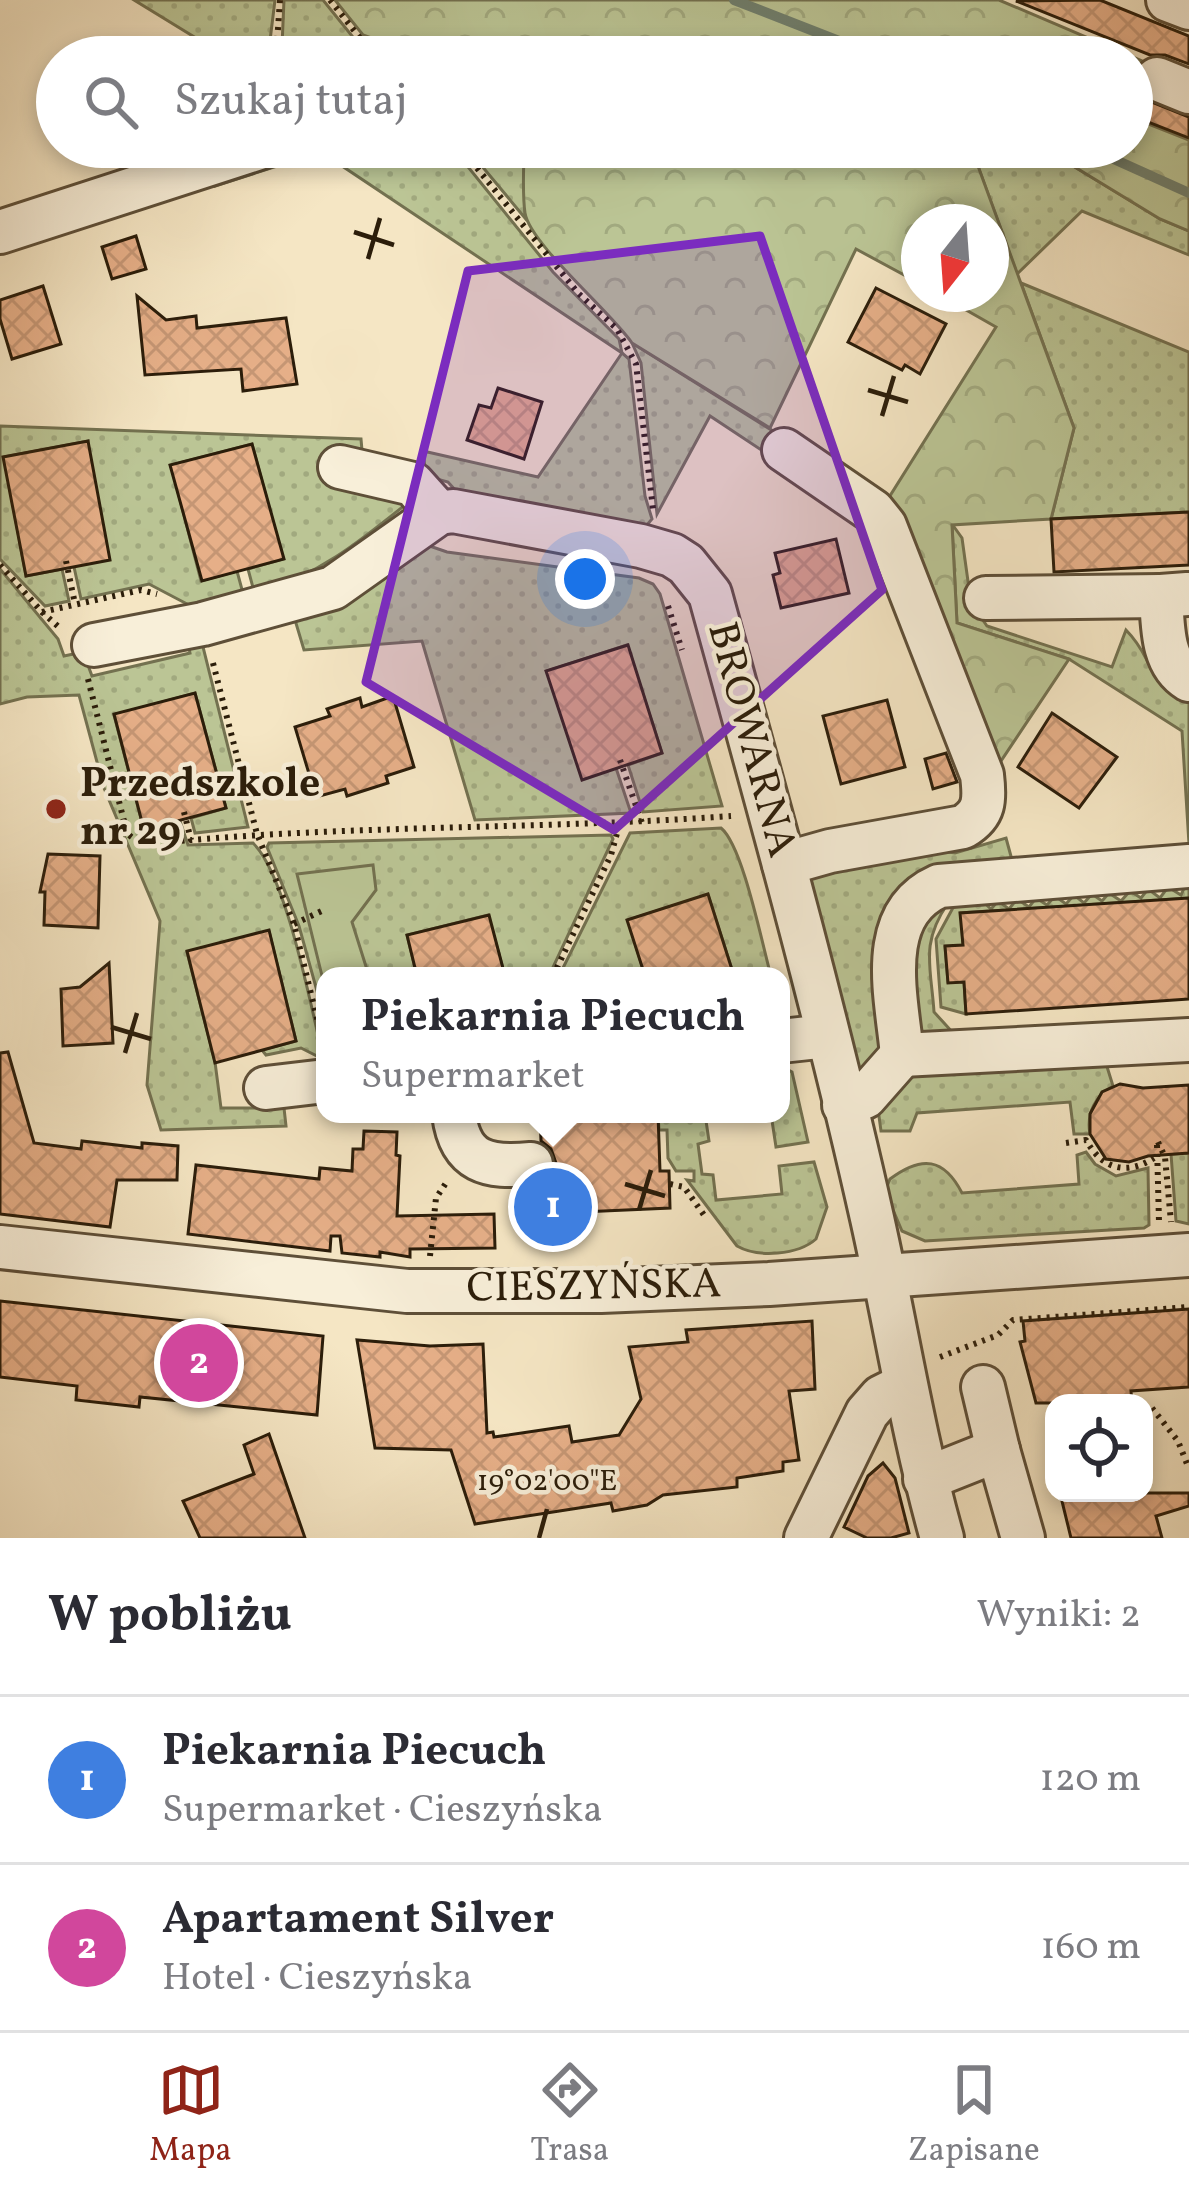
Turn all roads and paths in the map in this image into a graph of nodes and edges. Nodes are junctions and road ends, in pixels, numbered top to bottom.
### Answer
1 (280, 0) edge
2 (331, 0) edge
3 (1168, 0) edge
4 (1189, 8) edge
5 (277, 36) edge
6 (359, 36) edge
7 (197, 168) edge
8 (477, 168) edge
9 (0, 232) edge
10 (784, 450) dead end
11 (340, 467) dead end
12 (439, 513) junction
13 (655, 518) dead end
14 (66, 561) dead end
15 (665, 594) dead end
16 (1175, 595) edge
17 (986, 598) dead end
18 (76, 605) dead end
19 (203, 624) junction
20 (94, 645) joint
21 (683, 656) dead end
22 (1189, 680) edge
23 (620, 760) dead end
24 (184, 812) dead end
25 (770, 813) junction
26 (642, 823) junction
27 (619, 825) junction
28 (257, 834) junction
29 (191, 839) junction
30 (784, 864) junction
31 (1189, 866) edge
32 (326, 909) dead end
33 (294, 924) junction
34 (557, 967) edge
35 (316, 1013) edge
36 (827, 1036) junction
37 (790, 1040) edge
38 (1189, 1040) edge
39 (902, 1055) junction
40 (316, 1083) edge
41 (266, 1088) dead end
42 (844, 1106) junction
43 (457, 1123) edge
44 (1066, 1143) dead end
45 (475, 1158) junction
46 (1154, 1158) junction
47 (532, 1183) joint
48 (670, 1184) dead end
49 (1158, 1213) dead end
50 (704, 1215) dead end
51 (535, 1229) dead end
52 (1180, 1243) edge
53 (0, 1246) edge
54 (429, 1266) dead end
55 (884, 1277) junction
56 (1189, 1307) edge
57 (918, 1373) junction
58 (983, 1388) dead end
59 (1153, 1409) edge
60 (1009, 1463) junction
61 (1189, 1469) edge
62 (925, 1479) junction
63 (806, 1538) edge
64 (942, 1538) edge
65 (1023, 1538) edge

1 - 5 path
2 - 6 path
3 - 4 street
7 - 9 street
8 - 13 path
10 - 30 street
11 - 12 street
12 - 19 street
12 - 25 street, BROWARNA
14 - 18 path
15 - 21 path
16 - 17 street
16 - 22 street
19 - 20 street
19 - 28 path
20 - 29 path
23 - 26 path
24 - 29 path
25 - 26 path
25 - 30 street, BROWARNA
26 - 27 path
27 - 28 path
27 - 34 path
28 - 29 path
28 - 33 path
30 - 36 street, BROWARNA
31 - 39 street
32 - 33 path
33 - 35 path
36 - 37 street
36 - 42 street, BROWARNA
38 - 39 street
39 - 42 street
40 - 41 street
42 - 55 street, BROWARNA
43 - 45 street
44 - 46 path
45 - 47 street
45 - 54 path
46 - 49 path
46 - 52 path
47 - 51 path
48 - 50 path
52 - 55 street, CIESZYŃSKA
53 - 55 street, CIESZYŃSKA
55 - 57 street, BROWARNA
56 - 57 path
57 - 62 street, BROWARNA
57 - 63 street
58 - 60 street
59 - 61 path
60 - 62 street
60 - 65 street
62 - 64 street, BROWARNA

